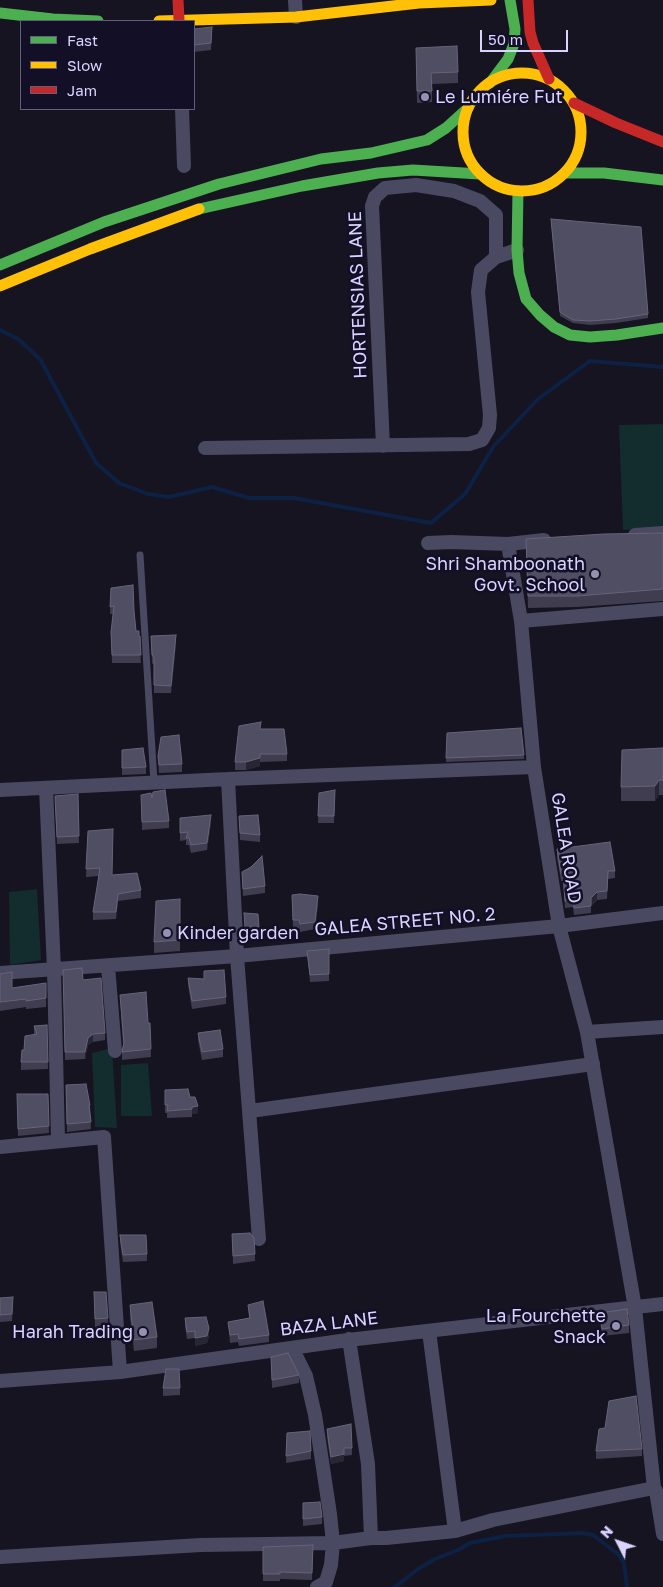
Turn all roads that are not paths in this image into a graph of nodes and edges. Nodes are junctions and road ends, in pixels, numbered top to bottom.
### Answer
1 (178, 0) edge
2 (295, 0) edge
3 (491, 0) edge
4 (510, 0) edge
5 (522, 0) edge
6 (529, 0) edge
7 (419, 2) edge
8 (0, 12) edge
9 (296, 17) junction
10 (83, 20) edge
11 (179, 20) edge
12 (195, 20) edge
13 (549, 79) junction
14 (490, 83) junction
15 (574, 103) junction
16 (468, 108) junction
17 (182, 110) edge
18 (663, 142) edge
19 (184, 166) dead end
20 (565, 173) junction
21 (480, 174) junction
22 (663, 180) edge
23 (518, 191) junction
24 (517, 250) junction
25 (496, 257) junction
26 (0, 265) edge
27 (0, 286) edge
28 (663, 328) edge
29 (383, 446) junction
30 (205, 448) dead end
31 (663, 533) edge
32 (617, 536) edge
33 (554, 539) edge
34 (428, 543) dead end
35 (508, 544) junction
36 (140, 555) dead end
37 (663, 609) edge
38 (521, 621) junction
39 (534, 766) junction
40 (228, 779) junction
41 (154, 782) junction
42 (46, 788) junction
43 (0, 790) edge
44 (663, 913) edge
45 (559, 926) junction
46 (237, 956) junction
47 (108, 966) junction
48 (54, 969) junction
49 (0, 973) edge
50 (663, 1026) edge
51 (587, 1032) junction
52 (115, 1051) dead end
53 (592, 1064) junction
54 (250, 1110) junction
55 (58, 1140) junction
56 (0, 1147) edge
57 (259, 1239) dead end
58 (663, 1304) edge
59 (635, 1308) junction
60 (429, 1330) junction
61 (349, 1339) junction
62 (292, 1348) junction
63 (120, 1372) junction
64 (0, 1381) edge
65 (654, 1488) junction
66 (455, 1531) junction
67 (663, 1534) edge
68 (371, 1538) junction
69 (333, 1543) junction
70 (0, 1557) edge
71 (318, 1587) edge

1 - 11 main road
2 - 9 street
3 - 7 main road
4 - 14 main road
5 - 6 main road
6 - 13 main road
7 - 9 main road
8 - 10 main road
9 - 12 main road
13 - 14 main road
13 - 15 main road
14 - 16 main road
15 - 18 main road
15 - 20 main road
16 - 21 main road
16 - 26 main road
17 - 19 street
20 - 22 main road
20 - 23 main road
21 - 23 main road
21 - 27 main road
23 - 24 main road
24 - 25 street
24 - 28 main road
25 - 29 street
25 - 29 street, HORTENSIAS LANE
29 - 30 street
31 - 32 street
33 - 35 street
34 - 35 street
35 - 38 street, GALEA ROAD
36 - 41 lane
37 - 38 street
38 - 39 street, GALEA ROAD
39 - 40 street
39 - 45 street, GALEA ROAD
40 - 41 street
40 - 46 street
41 - 42 street
42 - 43 street
42 - 48 street
44 - 45 street, GALEA STREET NO. 2
45 - 46 street, GALEA STREET NO. 2
45 - 51 street, GALEA ROAD
46 - 47 street, GALEA STREET NO. 2
46 - 54 street
47 - 48 street, GALEA STREET NO. 2
47 - 52 street
48 - 49 street, GALEA STREET NO. 2
48 - 55 street
50 - 51 street
51 - 53 street, GALEA ROAD
53 - 54 street
53 - 59 street, GALEA ROAD
54 - 57 street
55 - 56 street
55 - 63 street
58 - 59 street, BAZA LANE
59 - 60 street, BAZA LANE
59 - 65 street, GALEA ROAD
60 - 61 street, BAZA LANE
60 - 66 street
61 - 62 street, BAZA LANE
61 - 68 street
62 - 63 street, BAZA LANE
62 - 69 street
63 - 64 street, BAZA LANE
65 - 66 street
65 - 67 street, GALEA ROAD
66 - 68 street
68 - 69 street
69 - 70 street
69 - 71 street

